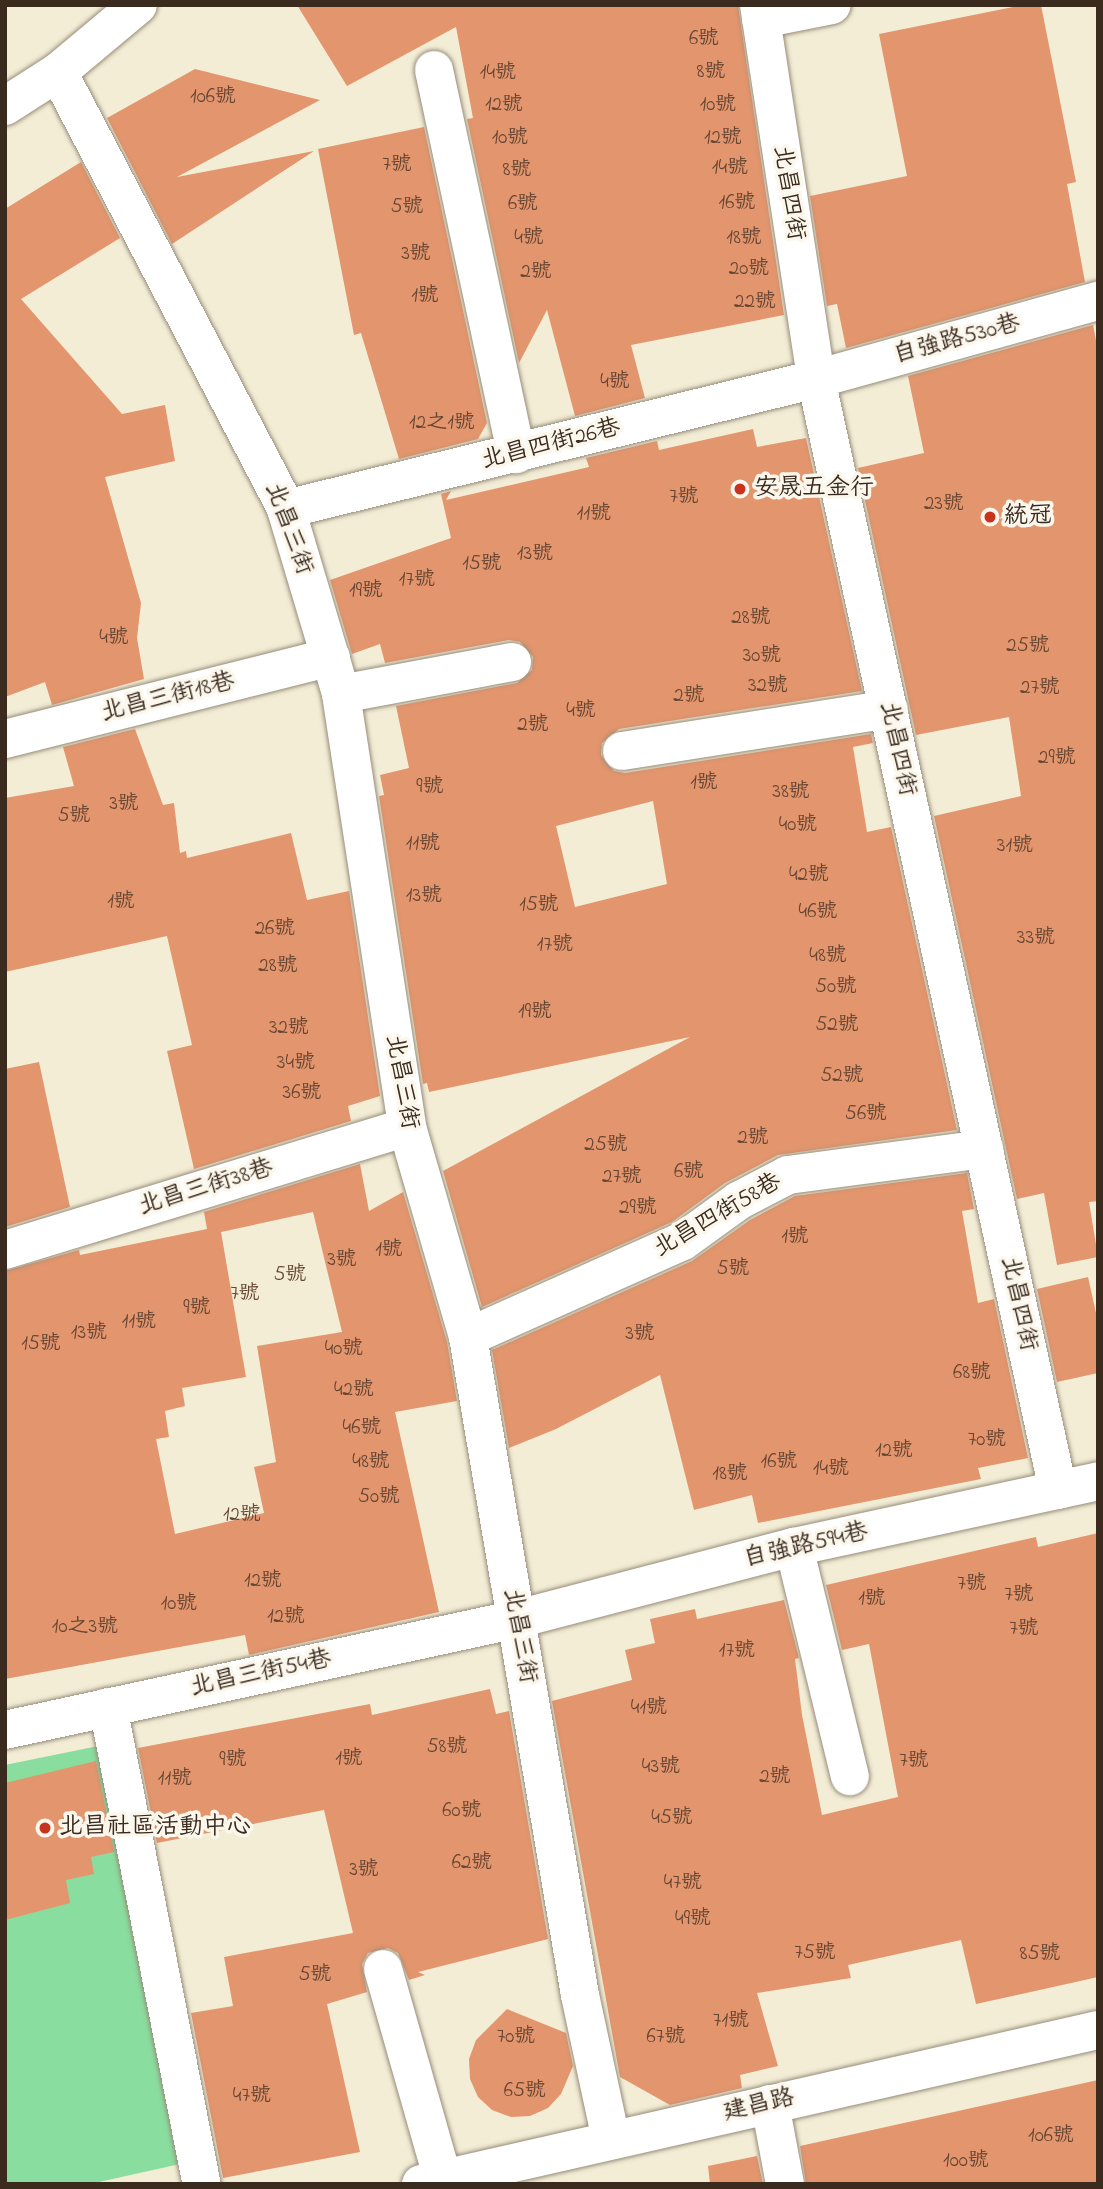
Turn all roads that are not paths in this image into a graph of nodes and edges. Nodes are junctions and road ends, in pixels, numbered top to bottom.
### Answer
1 (138, 5) edge
2 (832, 5) edge
3 (760, 12) edge
4 (434, 69) dead end
5 (58, 72) junction
6 (5, 106) edge
7 (1098, 300) edge
8 (816, 379) junction
9 (516, 454) junction
10 (286, 509) junction
11 (331, 657) junction
12 (512, 662) dead end
13 (341, 694) junction
14 (889, 709) junction
15 (5, 739) edge
16 (622, 751) dead end
17 (407, 1127) junction
18 (984, 1149) junction
19 (5, 1250) edge
20 (468, 1337) junction
21 (1098, 1481) edge
22 (1058, 1490) junction
23 (794, 1547) junction
24 (517, 1619) junction
25 (108, 1707) junction
26 (5, 1730) edge
27 (850, 1776) dead end
28 (383, 1969) dead end
29 (1098, 2030) edge
30 (770, 2104) junction
31 (611, 2140) junction
32 (432, 2181) edge
33 (202, 2184) edge
34 (785, 2184) edge

1 - 5 street
2 - 3 street
3 - 8 street, 北昌四街
4 - 9 street
5 - 6 street
5 - 10 street, 北昌三街
7 - 8 street, 自強路530巷
8 - 9 street, 北昌四街26巷
8 - 14 street, 北昌四街
9 - 10 street, 北昌四街26巷
10 - 11 street, 北昌三街
11 - 13 street, 北昌三街
11 - 15 street, 北昌三街18巷
12 - 13 street
13 - 17 street, 北昌三街
14 - 16 street
14 - 18 street, 北昌四街
17 - 19 street, 北昌三街38巷
17 - 20 street, 北昌三街
18 - 20 street, 北昌四街58巷
18 - 22 street, 北昌四街
20 - 24 street, 北昌三街
21 - 22 street, 自強路594巷
22 - 23 street, 自強路594巷
23 - 24 street, 自強路594巷
23 - 27 street
24 - 25 street, 北昌三街54巷
24 - 31 street, 北昌三街
25 - 26 street, 北昌三街54巷
25 - 33 street
28 - 32 street
29 - 30 street, 建昌路
30 - 31 street, 建昌路
30 - 34 street
31 - 32 street, 建昌路

